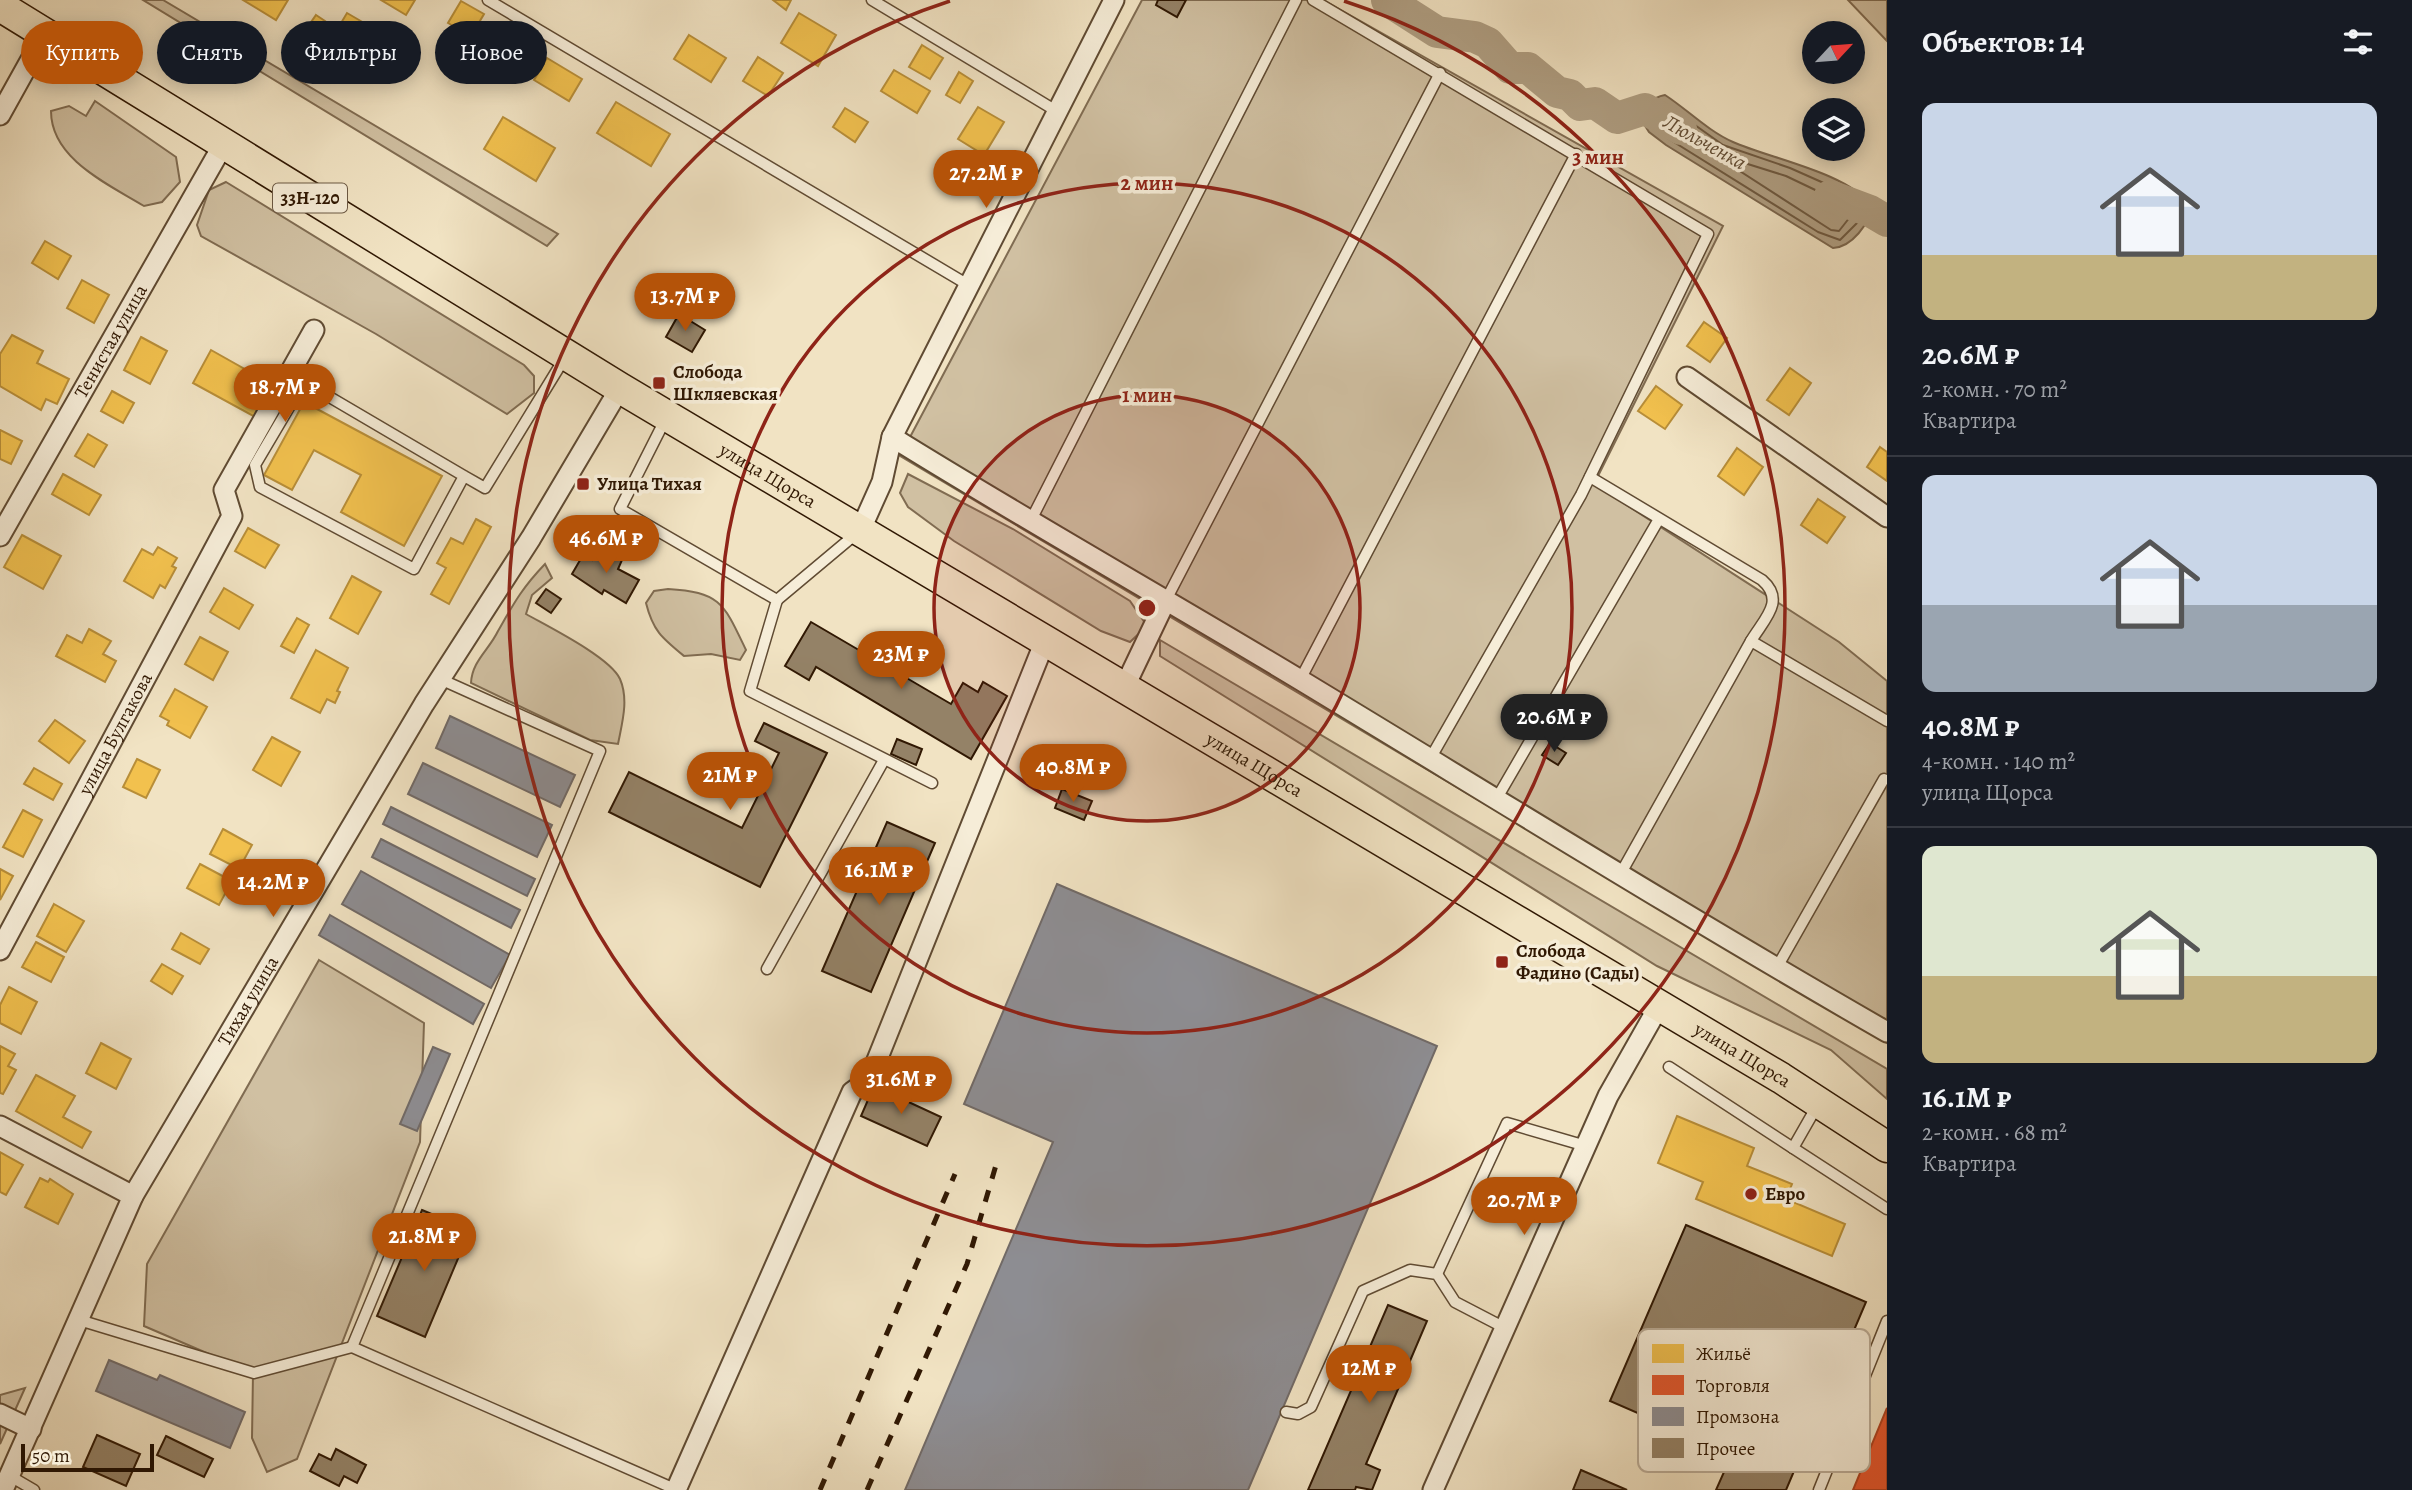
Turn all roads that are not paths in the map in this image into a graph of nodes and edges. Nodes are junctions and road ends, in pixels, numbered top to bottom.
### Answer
1 (488, 0) edge
2 (872, 0) edge
3 (1114, 0) edge
4 (1296, 0) edge
5 (1313, 0) edge
6 (0, 6) edge
7 (24, 21) edge
8 (1440, 73) junction
9 (21, 77) edge
10 (125, 84) edge
11 (1058, 113) junction
12 (0, 115) edge
13 (223, 145) junction
14 (1576, 154) junction
15 (971, 286) junction
16 (314, 330) dead end
17 (566, 355) junction
18 (1687, 377) dead end
19 (620, 388) junction
20 (667, 416) junction
21 (892, 437) junction
22 (464, 475) junction
23 (1590, 477) junction
24 (1887, 516) edge
25 (1659, 519) junction
26 (1030, 522) junction
27 (860, 531) junction
28 (0, 536) edge
29 (777, 600) junction
30 (1166, 600) junction
31 (1045, 641) junction
32 (1751, 641) junction
33 (440, 679) junction
34 (1300, 680) junction
35 (1124, 688) junction
36 (1887, 721) edge
37 (1430, 759) junction
38 (884, 760) junction
39 (1886, 777) edge
40 (932, 783) dead end
41 (1497, 799) junction
42 (1621, 873) junction
43 (0, 950) edge
44 (767, 969) dead end
45 (1776, 969) junction
46 (1659, 1006) junction
47 (1887, 1032) edge
48 (1669, 1067) dead end
49 (1819, 1102) junction
50 (0, 1126) edge
51 (1586, 1146) junction
52 (1887, 1147) edge
53 (1793, 1148) junction
54 (132, 1196) junction
55 (1887, 1209) edge
56 (1437, 1274) junction
57 (79, 1320) junction
58 (1887, 1321) edge
59 (1505, 1328) junction
60 (352, 1347) junction
61 (1870, 1363) edge
62 (1286, 1412) dead end
63 (0, 1414) edge
64 (31, 1429) junction
65 (1826, 1472) edge
66 (6, 1483) edge
67 (34, 1490) edge
68 (677, 1490) edge
69 (1433, 1490) edge
70 (1819, 1490) edge

1 - 15 lane
2 - 11 lane
3 - 11 street
4 - 26 lane
5 - 8 lane
6 - 7 main road, 33Н-120
8 - 14 lane
8 - 30 lane
9 - 12 street
10 - 13 main road, 33Н-120
11 - 15 street
13 - 17 main road, 33Н-120
13 - 28 street, Тенистая улица
14 - 23 lane
14 - 34 lane
15 - 21 street
16 - 43 street, улица Булгакова
17 - 19 main road, 33Н-120
17 - 22 lane
18 - 24 street
19 - 20 main road, улица Щорса
19 - 33 street, Тихая улица
20 - 27 main road, улица Щорса
20 - 29 lane
21 - 26 street
21 - 27 street
22 - 22 lane
23 - 25 lane
23 - 37 lane
25 - 32 lane
25 - 41 lane
26 - 30 street
27 - 29 lane
27 - 31 main road, улица Щорса
29 - 38 lane
30 - 34 street
30 - 35 street
31 - 35 main road, улица Щорса
31 - 68 street
32 - 36 lane
32 - 42 lane
33 - 54 street, Тихая улица
33 - 60 lane
34 - 37 street
35 - 46 main road, улица Щорса
37 - 41 street
38 - 40 lane
38 - 44 lane
39 - 45 lane
41 - 42 street
42 - 45 street
45 - 47 street
46 - 49 main road, улица Щорса
46 - 51 street
48 - 53 lane
49 - 52 main road, улица Щорса
49 - 53 lane
50 - 54 street
51 - 56 lane
51 - 59 street
53 - 55 lane
54 - 57 street, Тихая улица
56 - 59 lane
56 - 62 lane
57 - 60 lane
57 - 64 street, Тихая улица
58 - 61 lane
59 - 69 street
60 - 68 lane
63 - 64 street
64 - 66 street, Тихая улица
65 - 70 lane
66 - 67 lane

